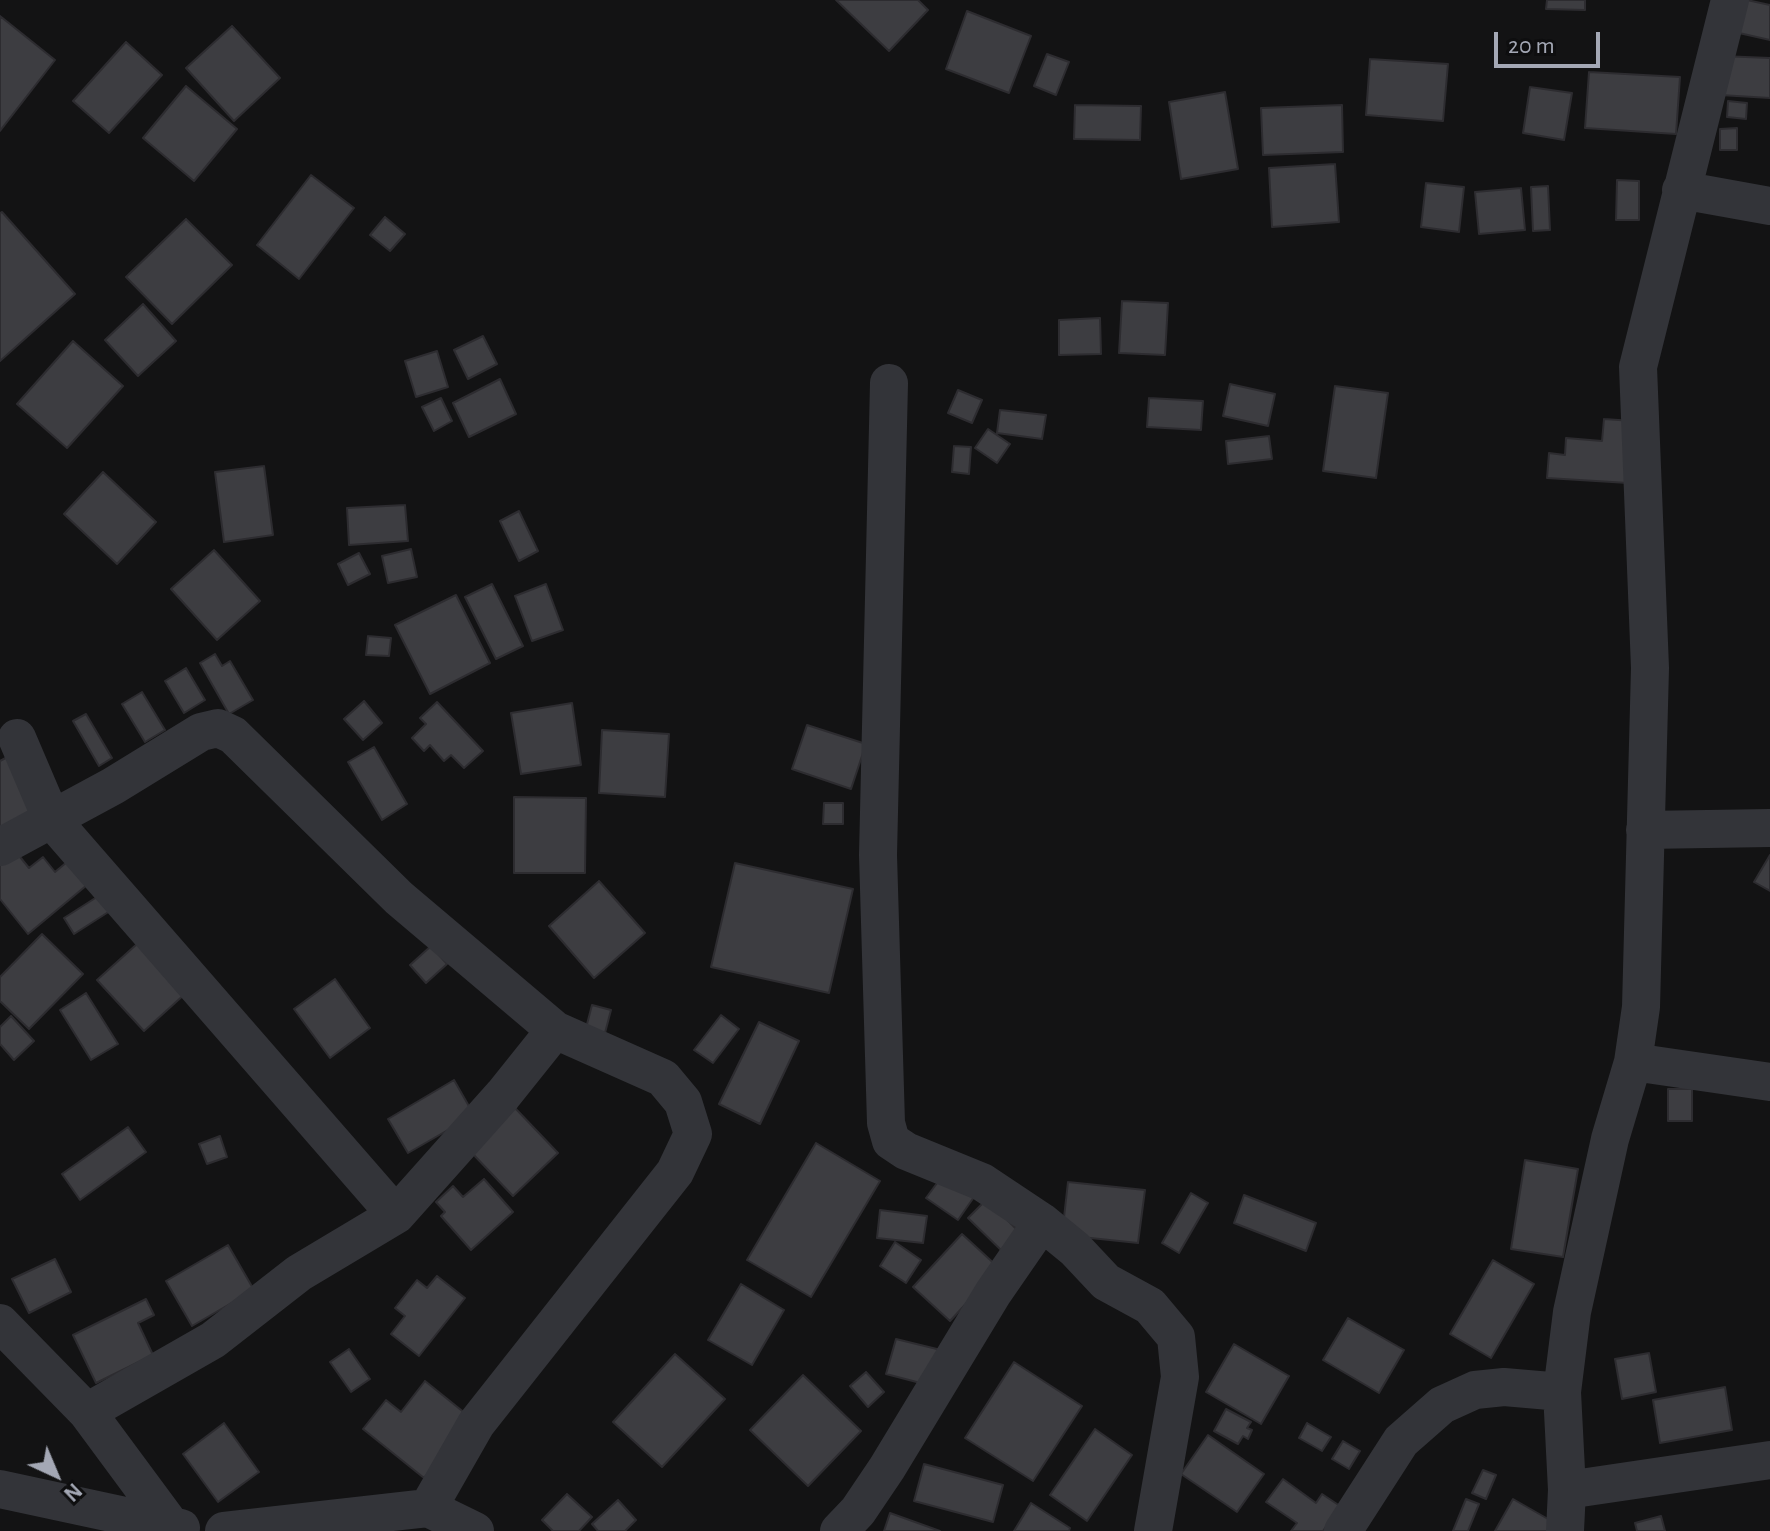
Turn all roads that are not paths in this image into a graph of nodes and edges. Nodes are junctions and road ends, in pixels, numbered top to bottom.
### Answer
1 (1730, 0) edge
2 (1681, 190) junction
3 (1770, 206) edge
4 (889, 383) dead end
5 (17, 738) dead end
6 (52, 820) junction
7 (1770, 828) edge
8 (1645, 830) junction
9 (0, 847) edge
10 (555, 1030) junction
11 (1633, 1062) junction
12 (1770, 1082) edge
13 (396, 1215) junction
14 (1042, 1222) junction
15 (0, 1323) edge
16 (1562, 1392) junction
17 (87, 1412) junction
18 (1770, 1460) edge
19 (0, 1489) edge
20 (1567, 1490) junction
21 (428, 1508) junction
22 (174, 1529) edge
23 (213, 1531) edge
24 (224, 1531) edge
25 (475, 1531) edge
26 (839, 1531) edge
27 (1153, 1531) edge
28 (1343, 1531) edge
29 (1565, 1531) edge

1 - 2 street
2 - 3 street
2 - 8 street
4 - 14 street
5 - 6 street
6 - 9 street
6 - 10 street
6 - 13 street
7 - 8 street
8 - 11 street
10 - 13 street
10 - 21 street
11 - 12 street
11 - 16 street
13 - 17 street
14 - 26 street
14 - 27 street
15 - 17 street
16 - 20 street
16 - 28 street
17 - 22 street
18 - 20 street
19 - 22 street
20 - 29 street
21 - 24 street
21 - 25 street
22 - 23 street

